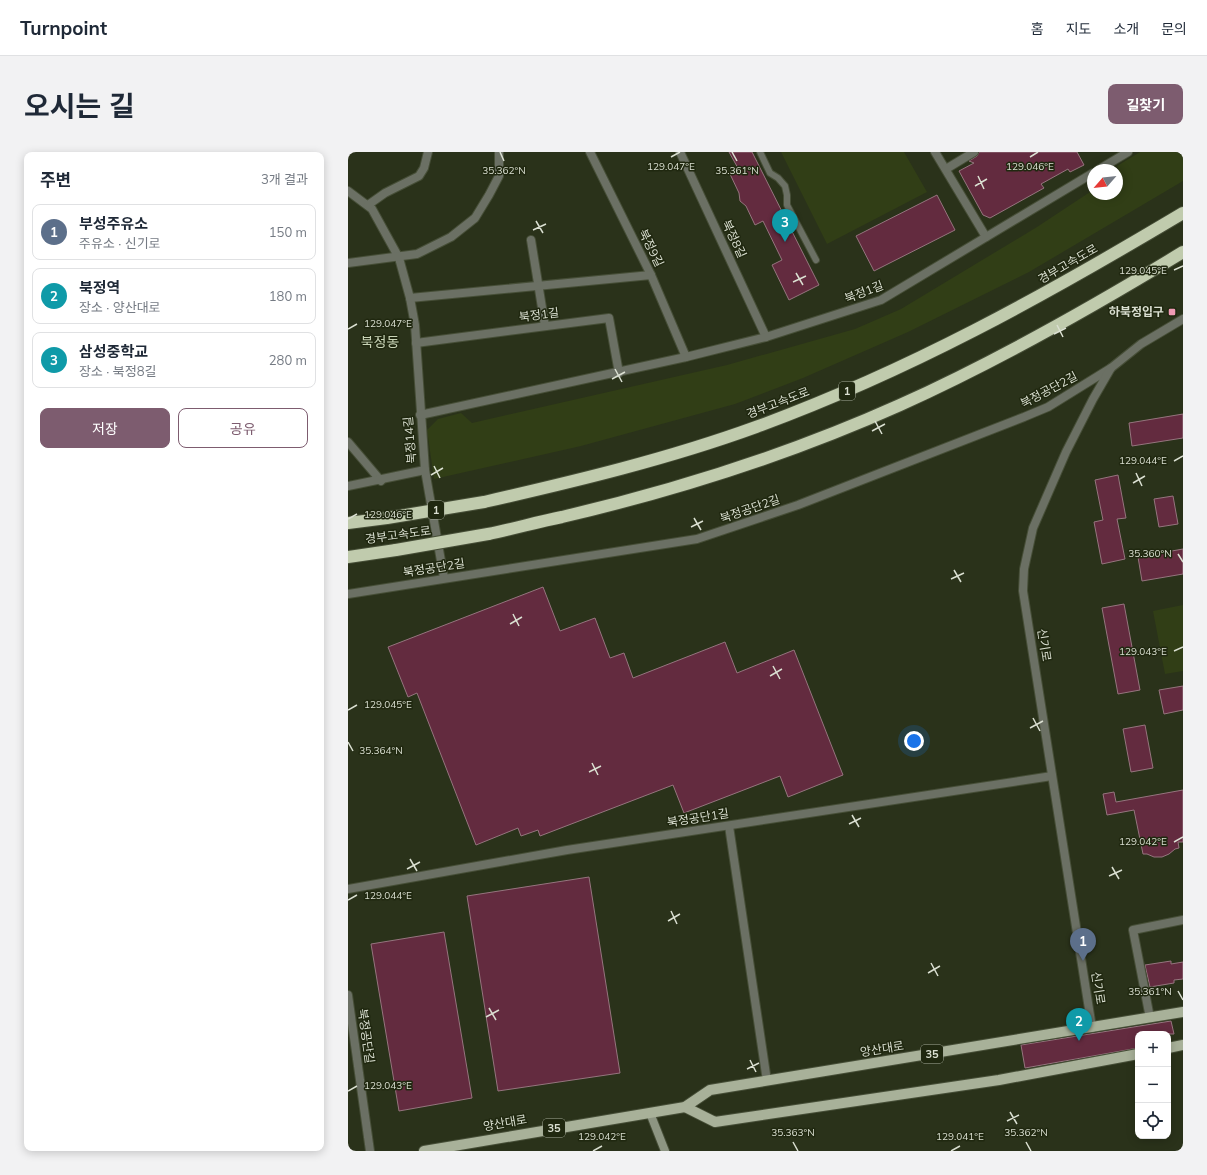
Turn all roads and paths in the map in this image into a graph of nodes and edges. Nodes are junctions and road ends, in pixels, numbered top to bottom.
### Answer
1 (428, 152) edge
2 (499, 152) edge
3 (590, 152) edge
4 (680, 152) edge
5 (760, 152) edge
6 (935, 152) edge
7 (974, 152) edge
8 (1128, 152) edge
9 (1108, 164) edge
10 (946, 170) junction
11 (1087, 177) edge
12 (348, 191) edge
13 (368, 205) junction
14 (1183, 213) edge
15 (986, 237) junction
16 (531, 240) dead end
17 (1183, 252) edge
18 (399, 258) junction
19 (816, 260) dead end
20 (348, 263) edge
21 (651, 275) junction
22 (538, 286) junction
23 (410, 298) junction
24 (1183, 319) edge
25 (546, 326) junction
26 (766, 337) junction
27 (416, 343) junction
28 (686, 357) junction
29 (1111, 368) junction
30 (619, 373) junction
31 (420, 415) junction
32 (348, 442) edge
33 (425, 470) junction
34 (381, 480) junction
35 (348, 486) edge
36 (348, 523) edge
37 (348, 557) edge
38 (444, 578) junction
39 (348, 594) edge
40 (1052, 776) junction
41 (729, 826) junction
42 (348, 889) edge
43 (1183, 920) edge
44 (348, 995) edge
45 (1183, 1012) edge
46 (1150, 1018) junction
47 (1092, 1028) junction
48 (1183, 1045) edge
49 (1171, 1047) edge
50 (1135, 1055) edge
51 (767, 1081) junction
52 (685, 1107) junction
53 (650, 1113) junction
54 (370, 1151) edge
55 (424, 1151) edge
56 (665, 1151) edge

1 - 13 street
2 - 18 street
3 - 21 street, 북정9길
4 - 26 street, 북정8길
5 - 19 lane
6 - 10 street
7 - 10 street
8 - 9 street
10 - 15 street
11 - 15 street, 북정1길
12 - 13 street, 북정14길
13 - 18 street, 북정14길
14 - 36 highway, 경부고속도로 / 1, bridge
15 - 26 street, 북정1길
16 - 22 street
17 - 37 highway, 경부고속도로, bridge
18 - 20 street
18 - 23 street, 북정14길
21 - 22 street
21 - 28 street, 북정9길
22 - 23 street
22 - 25 street
23 - 27 street, 북정14길
24 - 29 street, 신기로
25 - 27 street, 북정1길
25 - 30 street, 북정1길
26 - 28 street, 북정1길
27 - 31 street, 북정14길
28 - 30 street, 북정1길
29 - 38 street, 북정공단2길
29 - 40 street, 신기로
30 - 31 street, 북정1길
31 - 33 street, 북정14길
32 - 34 street
33 - 34 street
33 - 38 street, 북정14길
34 - 35 street
38 - 39 street, 북정공단2길
40 - 41 street, 북정공단1길
40 - 47 street, 신기로
41 - 42 street, 북정공단1길
41 - 51 street
43 - 46 street
44 - 54 street, 북정공단길
45 - 46 main road, 양산대로 / 35
46 - 47 main road, 양산대로 / 35
47 - 51 main road, 양산대로 / 35
48 - 49 main road
50 - 52 main road
51 - 52 main road, 양산대로 / 35
52 - 53 main road, 양산대로 / 35
53 - 55 main road, 양산대로 / 35
53 - 56 main road

